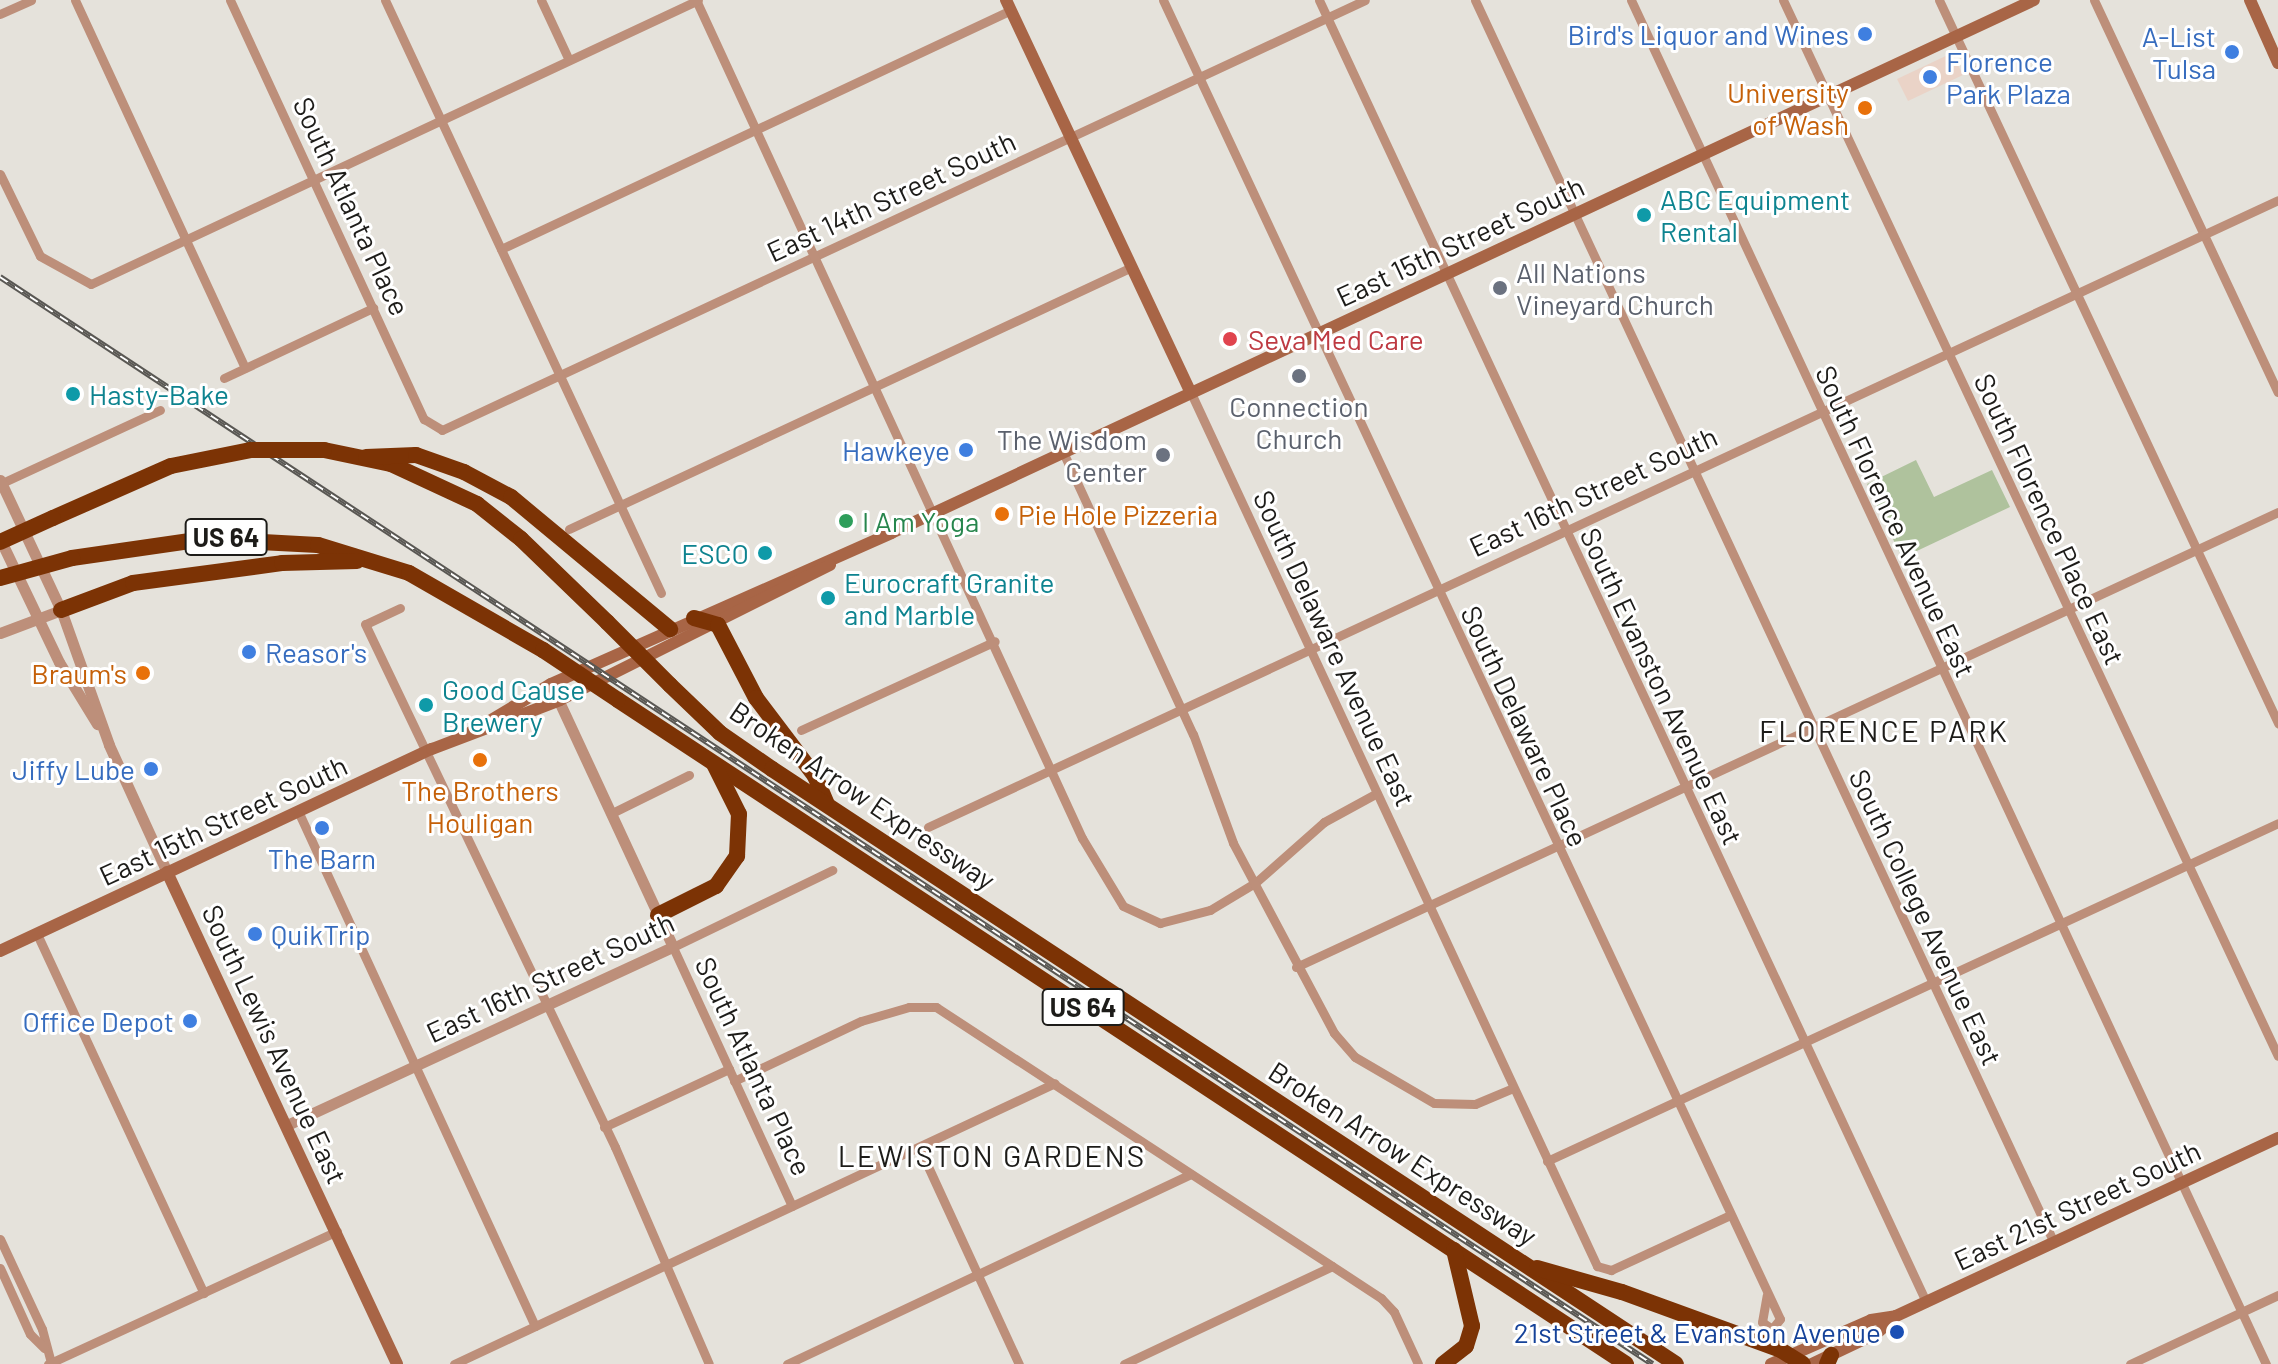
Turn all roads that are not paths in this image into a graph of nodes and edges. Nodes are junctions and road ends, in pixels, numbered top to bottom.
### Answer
1 (31, 0) edge
2 (75, 0) edge
3 (230, 0) edge
4 (385, 0) edge
5 (541, 0) edge
6 (696, 0) edge
7 (1163, 0) edge
8 (1319, 0) edge
9 (1365, 0) edge
10 (1475, 0) edge
11 (1631, 0) edge
12 (1783, 0) edge
13 (1939, 0) edge
14 (2034, 0) edge
15 (2094, 0) edge
16 (2250, 0) edge
17 (1009, 5) edge
18 (0, 14) edge
19 (1327, 18) junction
20 (1956, 36) junction
21 (569, 60) junction
22 (2278, 63) edge
23 (1199, 78) junction
24 (1828, 96) junction
25 (441, 120) junction
26 (756, 130) junction
27 (1071, 138) junction
28 (1702, 155) junction
29 (0, 174) edge
30 (314, 180) junction
31 (2278, 200) edge
32 (1574, 214) junction
33 (2205, 235) junction
34 (186, 240) junction
35 (501, 249) junction
36 (815, 258) junction
37 (1132, 267) junction
38 (1446, 274) junction
39 (2077, 295) junction
40 (373, 308) junction
41 (1318, 334) junction
42 (1949, 355) junction
43 (245, 368) junction
44 (560, 377) junction
45 (224, 378) dead end
46 (876, 386) junction
47 (2278, 392) edge
48 (1191, 393) junction
49 (160, 410) dead end
50 (1821, 413) junction
51 (435, 428) joint
52 (1063, 452) junction
53 (366, 457) junction
54 (1693, 471) junction
55 (1, 482) edge
56 (620, 505) junction
57 (2278, 512) edge
58 (935, 513) junction
59 (569, 529) dead end
60 (1565, 530) junction
61 (0, 540) edge
62 (864, 545) junction
63 (2197, 550) junction
64 (378, 561) junction
65 (0, 578) edge
66 (1437, 590) junction
67 (661, 593) dead end
68 (400, 608) dead end
69 (61, 610) junction
70 (2069, 610) junction
71 (36, 618) junction
72 (694, 618) junction
73 (718, 625) junction
74 (670, 629) junction
75 (0, 633) edge
76 (995, 641) junction
77 (1308, 648) junction
78 (1941, 669) junction
79 (551, 684) junction
80 (560, 700) junction
81 (1181, 708) junction
82 (2278, 723) edge
83 (1812, 727) junction
84 (801, 730) dead end
85 (468, 734) junction
86 (109, 745) junction
87 (426, 752) junction
88 (713, 762) junction
89 (1054, 768) junction
90 (689, 775) dead end
91 (1684, 786) junction
92 (1377, 793) junction
93 (828, 806) junction
94 (298, 811) junction
95 (612, 813) junction
96 (2278, 823) edge
97 (928, 827) dead end
98 (1557, 845) junction
99 (2188, 865) junction
100 (832, 870) dead end
101 (167, 872) junction
102 (1255, 883) junction
103 (1428, 905) junction
104 (658, 915) junction
105 (2061, 924) junction
106 (37, 934) junction
107 (673, 947) junction
108 (0, 951) edge
109 (1296, 967) junction
110 (1932, 982) junction
111 (547, 1006) junction
112 (1804, 1041) junction
113 (2278, 1056) edge
114 (415, 1066) junction
115 (729, 1069) junction
116 (734, 1081) junction
117 (1055, 1083) junction
118 (1513, 1088) junction
119 (1676, 1101) junction
120 (287, 1125) junction
121 (604, 1127) junction
122 (2278, 1138) edge
123 (919, 1147) junction
124 (1547, 1161) junction
125 (1191, 1174) junction
126 (2181, 1183) junction
127 (792, 1206) junction
128 (1730, 1215) junction
129 (337, 1231) junction
130 (0, 1239) edge
131 (2054, 1243) junction
132 (1454, 1250) junction
133 (663, 1266) junction
134 (1332, 1266) junction
135 (1527, 1266) junction
136 (0, 1268) edge
137 (979, 1275) junction
138 (204, 1293) junction
139 (1767, 1295) dead end
140 (2278, 1295) edge
141 (1926, 1302) junction
142 (2242, 1312) junction
143 (1896, 1316) junction
144 (535, 1326) junction
145 (44, 1348) junction
146 (1797, 1359) edge
147 (1829, 1360) edge
148 (50, 1363) edge
149 (397, 1364) edge
150 (454, 1364) edge
151 (709, 1364) edge
152 (787, 1364) edge
153 (1019, 1364) edge
154 (1124, 1364) edge
155 (1418, 1364) edge
156 (1443, 1364) edge
157 (1626, 1364) edge
158 (1676, 1364) edge
159 (1771, 1364) edge
160 (1812, 1364) edge
161 (2130, 1364) edge
162 (2266, 1364) edge

1 - 18 street
2 - 34 street
3 - 30 street, South Atlanta Place
4 - 25 street
5 - 21 street
6 - 21 street
6 - 26 street
7 - 23 street, South Delaware Place
8 - 19 street, South Evanston Avenue East
9 - 19 street, East 14th Street South
10 - 32 street, South College Avenue East
11 - 28 street, South Florence Avenue East
12 - 24 street, South Florence Place East
13 - 20 street
14 - 20 main road, East 15th Street South
15 - 33 street
16 - 22 main road
17 - 26 street
17 - 27 main road, South Delaware Avenue East
19 - 23 street, East 14th Street South
19 - 38 street, South Evanston Avenue East
20 - 24 main road, East 15th Street South
20 - 39 street
21 - 25 street
23 - 27 street, East 14th Street South
23 - 41 street, South Delaware Place
24 - 28 main road, East 15th Street South
24 - 42 street, South Florence Place East
25 - 30 street
25 - 35 street
26 - 35 street
26 - 36 street
27 - 36 street, East 14th Street South
27 - 37 main road, South Delaware Avenue East
28 - 32 main road, East 15th Street South
28 - 50 street, South Florence Avenue East
29 - 34 street
30 - 34 street
30 - 40 street, South Atlanta Place
31 - 33 street, East 16th Street South
32 - 38 main road, East 15th Street South
32 - 54 street, South College Avenue East
33 - 39 street, East 16th Street South
33 - 47 street
34 - 43 street
35 - 44 street
36 - 44 street, East 14th Street South
36 - 46 street
37 - 46 street
37 - 48 main road, South Delaware Avenue East
38 - 41 main road, East 15th Street South
38 - 60 street, South Evanston Avenue East
39 - 42 street, East 16th Street South
39 - 63 street
40 - 43 street
40 - 51 street, South Atlanta Place
41 - 48 main road, East 15th Street South
41 - 66 street, South Delaware Place
42 - 50 street, East 16th Street South
42 - 70 street, South Florence Place East
43 - 45 street
44 - 51 street, East 14th Street South
44 - 56 street
46 - 56 street
46 - 58 street
48 - 52 main road, East 15th Street South
48 - 77 street, South Delaware Avenue East
49 - 55 street
50 - 54 street, East 16th Street South
50 - 78 street, South Florence Avenue East
52 - 58 main road, East 15th Street South
52 - 81 street
53 - 61 highway, Broken Arrow Expressway / US 64, bridge
53 - 74 highway
53 - 93 highway, Broken Arrow Expressway / US 64, bridge
54 - 60 street, East 16th Street South
54 - 83 street, South College Avenue East
55 - 69 street, South Lewis Avenue East
56 - 59 street
56 - 67 street
57 - 63 street
58 - 62 main road, East 15th Street South
58 - 76 street
60 - 66 street, East 16th Street South
60 - 91 street, South Evanston Avenue East
61 - 71 street, South Lewis Avenue East
62 - 72 main road, East 15th Street South
62 - 73 main road, East 15th Street South
63 - 70 street
63 - 82 street
64 - 65 highway, Broken Arrow Expressway / US 64, bridge
64 - 69 highway
64 - 88 highway, Broken Arrow Expressway / US 64, bridge
66 - 77 street, East 16th Street South
66 - 98 street, South Delaware Place
68 - 87 street
69 - 71 street
69 - 86 street, South Lewis Avenue East
70 - 78 street
70 - 99 street, South Florence Place East
71 - 75 street
71 - 86 street, South Lewis Avenue East
72 - 73 highway
72 - 74 main road, East 15th Street South
73 - 80 main road, East 15th Street South
73 - 93 highway
74 - 79 main road, East 15th Street South
76 - 84 street
76 - 89 street
77 - 81 street, East 16th Street South
77 - 92 street, South Delaware Avenue East
78 - 83 street
78 - 105 street, South Florence Avenue East
79 - 80 street, South Atlanta Place
79 - 85 main road, East 15th Street South
80 - 85 main road, East 15th Street South
80 - 95 street, South Atlanta Place
81 - 89 street, East 16th Street South
81 - 102 street
83 - 91 street
83 - 110 street, South College Avenue East
85 - 87 main road, East 15th Street South
86 - 101 street, South Lewis Avenue East
87 - 94 main road, East 15th Street South
87 - 111 street
88 - 104 highway
88 - 132 highway, Broken Arrow Expressway / US 64
89 - 97 street, East 16th Street South
89 - 102 street
90 - 95 street
91 - 98 street
91 - 112 street, South Evanston Avenue East
92 - 102 street
92 - 103 street, South Delaware Avenue East
93 - 135 highway, Broken Arrow Expressway / US 64
94 - 101 main road, East 15th Street South
94 - 114 street
95 - 104 street, South Atlanta Place
96 - 99 street
98 - 103 street
98 - 119 street, South Delaware Place
99 - 105 street
99 - 113 street, South Florence Place East
100 - 107 street, East 16th Street South
101 - 106 main road, East 15th Street South
101 - 120 main road, South Lewis Avenue East
102 - 109 street
103 - 109 street
103 - 118 street, South Delaware Avenue East
104 - 107 street, South Atlanta Place
105 - 110 street
105 - 126 street, South Florence Avenue East
106 - 108 main road, East 15th Street South
106 - 138 street
107 - 111 street, East 16th Street South
107 - 115 street, South Atlanta Place
109 - 118 street
110 - 112 street
110 - 131 street, South College Avenue East
111 - 114 street, East 16th Street South
111 - 121 street
112 - 119 street
112 - 141 street, South Evanston Avenue East
114 - 120 street, East 16th Street South
114 - 144 street
115 - 116 street, South Atlanta Place
115 - 121 street
116 - 117 street
116 - 127 street, South Atlanta Place
117 - 123 street
117 - 125 street
118 - 124 street, South Delaware Avenue East
119 - 124 street
119 - 128 street, South Delaware Place
120 - 129 main road, South Lewis Avenue East
121 - 133 street
122 - 126 main road, East 21st Street South
123 - 127 street
123 - 137 street
124 - 128 street, South Delaware Avenue East
125 - 134 street
125 - 137 street
126 - 131 main road, East 21st Street South
126 - 142 street, South Florence Avenue East
127 - 133 street
128 - 139 street, South Delaware Place
129 - 138 street
129 - 149 main road, South Lewis Avenue East
130 - 145 street
131 - 141 main road, East 21st Street South
132 - 156 highway
132 - 157 highway, Broken Arrow Expressway / US 64
133 - 144 street
133 - 151 street
134 - 154 street
134 - 155 street
135 - 146 highway
135 - 158 highway, Broken Arrow Expressway / US 64
136 - 145 street
137 - 152 street
137 - 153 street
138 - 148 street
140 - 142 street
141 - 143 main road, East 21st Street South
142 - 161 street
142 - 162 street, South Florence Avenue East
143 - 146 main road, East 21st Street South
143 - 147 main road, East 21st Street South
144 - 150 street
145 - 148 street
146 - 159 main road, East 21st Street South
147 - 160 main road, East 21st Street South

